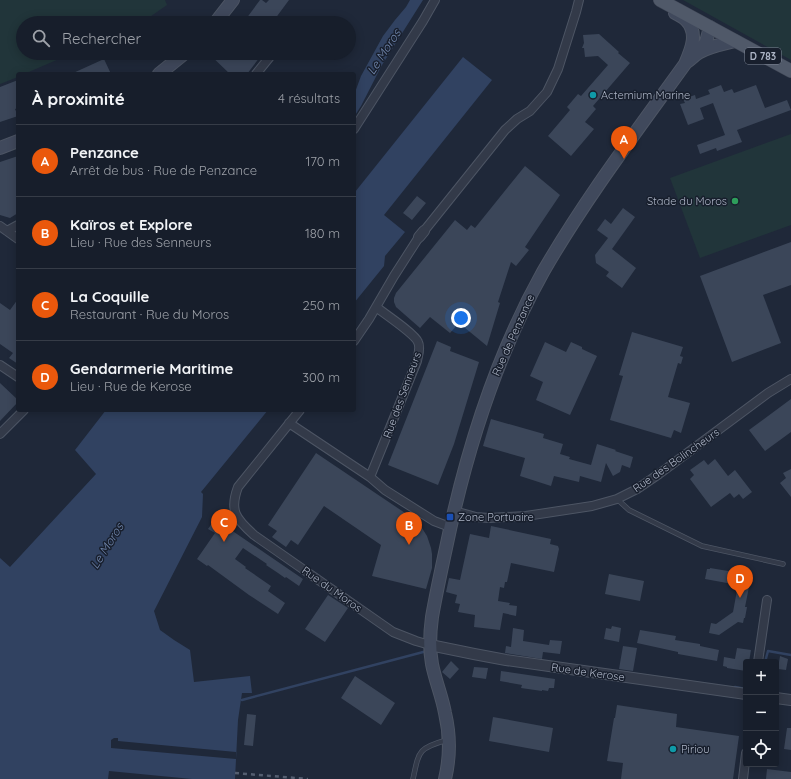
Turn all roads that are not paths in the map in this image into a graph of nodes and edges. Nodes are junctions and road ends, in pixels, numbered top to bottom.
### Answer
1 (233, 0) edge
2 (435, 0) edge
3 (579, 0) edge
4 (660, 0) edge
5 (220, 16) edge
6 (710, 27) junction
7 (735, 41) junction
8 (696, 48) junction
9 (176, 60) edge
10 (267, 60) edge
11 (791, 71) edge
12 (161, 72) edge
13 (258, 72) edge
14 (356, 126) edge
15 (16, 142) edge
16 (0, 148) edge
17 (16, 225) edge
18 (3, 228) edge
19 (16, 238) edge
20 (376, 307) junction
21 (356, 338) edge
22 (0, 365) edge
23 (16, 376) edge
24 (791, 379) edge
25 (22, 412) edge
26 (298, 412) edge
27 (289, 423) junction
28 (0, 434) edge
29 (370, 477) junction
30 (617, 499) junction
31 (454, 512) junction
32 (450, 527) junction
33 (783, 564) dead end
34 (767, 600) dead end
35 (430, 645) junction
36 (758, 659) edge
37 (743, 694) edge
38 (779, 698) edge
39 (791, 700) edge
40 (449, 740) junction
41 (744, 767) edge
42 (413, 779) edge
43 (445, 779) edge
44 (743, 779) edge

1 - 5 main road
2 - 14 street
3 - 20 street
4 - 6 main road, D 783
4 - 8 main road
6 - 7 main road, D 783
6 - 8 main road
7 - 8 main road, Rue de Penzance
7 - 11 main road, D 783
8 - 31 main road, Rue de Penzance
9 - 12 main road
10 - 13 street
15 - 16 main road
17 - 18 street
18 - 19 street
20 - 21 street
20 - 29 street, Rue des Senneurs
22 - 23 street
24 - 30 street, Rue des Bolincheurs
25 - 28 street
26 - 27 street
27 - 29 street
27 - 35 street, Rue du Moros
29 - 32 street
30 - 31 street, Rue des Bolincheurs
30 - 33 lane
31 - 32 main road, Rue de Penzance
32 - 35 main road, Rue de Penzance
34 - 36 street
35 - 37 street, Rue de Kerose
35 - 40 main road, Rue de Penzance
38 - 39 street
40 - 42 lane
40 - 43 main road, Rue de Penzance
41 - 44 street

